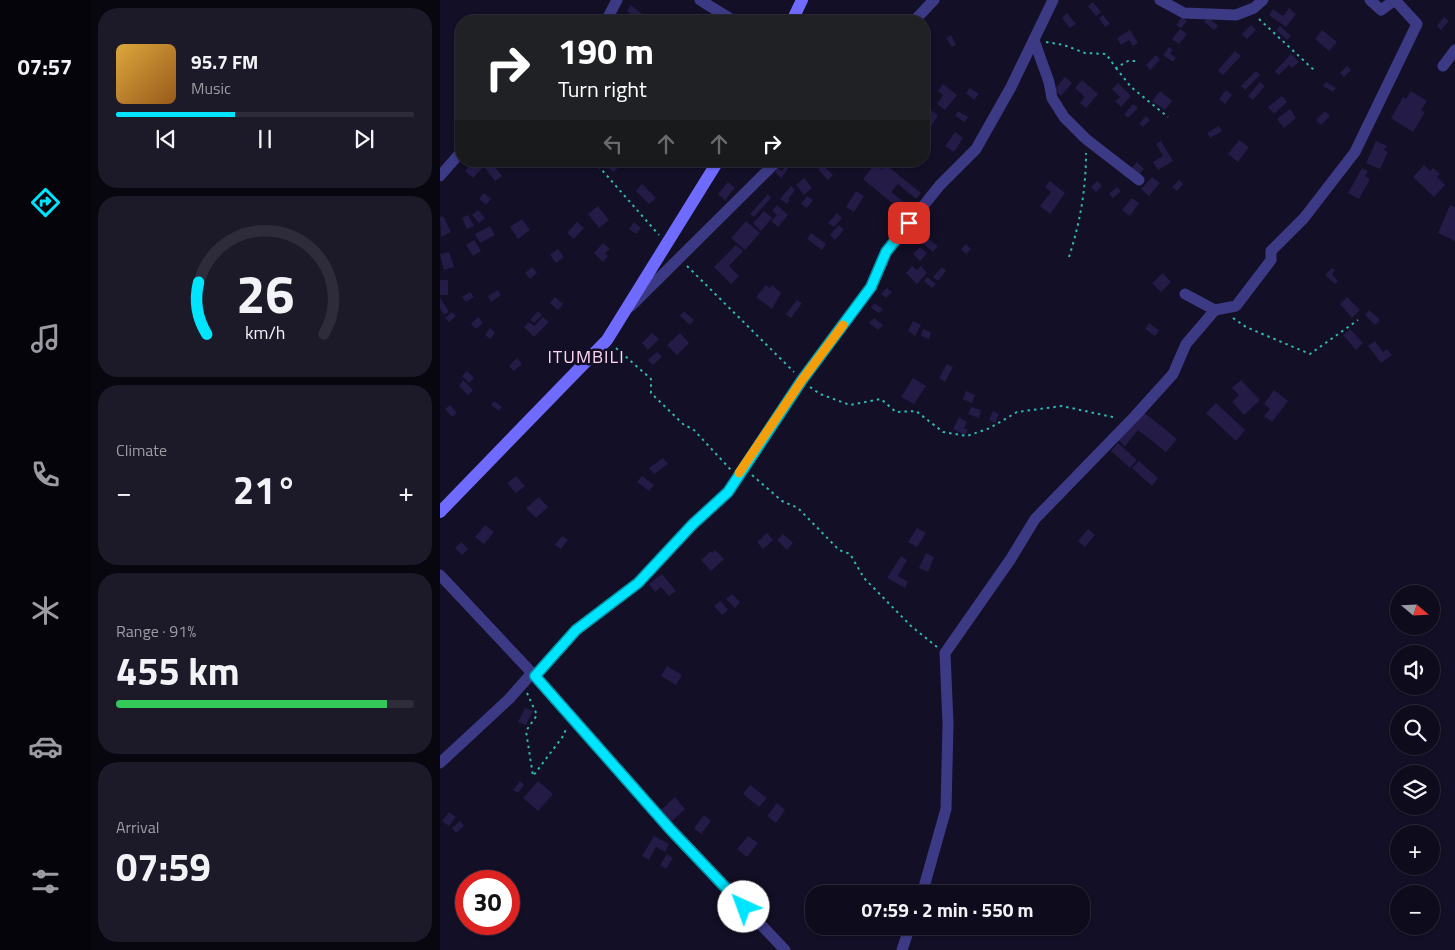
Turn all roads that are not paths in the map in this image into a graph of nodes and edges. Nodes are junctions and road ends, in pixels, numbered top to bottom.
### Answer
1 (617, 0) edge
2 (700, 0) edge
3 (802, 0) edge
4 (934, 0) edge
5 (1054, 0) edge
6 (1160, 0) edge
7 (1263, 0) edge
8 (1370, 0) edge
9 (609, 15) edge
10 (724, 15) edge
11 (795, 15) edge
12 (920, 15) edge
13 (1034, 40) junction
14 (1455, 50) edge
15 (1444, 66) dead end
16 (455, 159) edge
17 (714, 167) edge
18 (771, 167) edge
19 (440, 176) edge
20 (1139, 180) dead end
21 (666, 243) junction
22 (680, 259) junction
23 (1185, 294) dead end
24 (1218, 310) junction
25 (626, 311) junction
26 (440, 512) edge
27 (440, 576) edge
28 (533, 674) junction
29 (440, 763) edge
30 (925, 885) edge
31 (907, 935) edge
32 (785, 950) edge
33 (902, 950) edge

1 - 9 street
2 - 10 street
3 - 11 main road
4 - 12 street
5 - 13 street
6 - 7 street
8 - 24 street
13 - 20 street
13 - 28 street
14 - 15 street
16 - 19 street
17 - 21 main road
18 - 22 street
21 - 22 street
21 - 25 main road
22 - 25 street
23 - 24 street
24 - 30 street
25 - 26 main road
27 - 28 street
28 - 29 street
28 - 32 street
31 - 33 street

